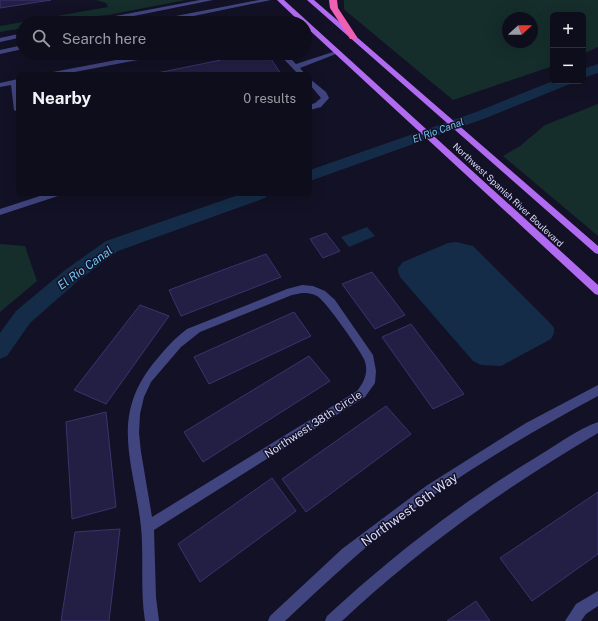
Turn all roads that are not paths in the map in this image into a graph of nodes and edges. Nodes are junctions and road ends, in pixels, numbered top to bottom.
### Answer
1 (210, 0) edge
2 (268, 0) edge
3 (280, 0) edge
4 (310, 0) edge
5 (333, 0) edge
6 (126, 16) edge
7 (186, 16) edge
8 (298, 16) edge
9 (312, 29) edge
10 (16, 37) edge
11 (353, 37) junction
12 (0, 40) edge
13 (16, 49) edge
14 (0, 52) edge
15 (338, 52) junction
16 (127, 60) edge
17 (287, 60) edge
18 (294, 67) junction
19 (64, 72) edge
20 (300, 72) edge
21 (16, 82) edge
22 (312, 83) edge
23 (0, 85) edge
24 (312, 107) edge
25 (44, 196) edge
26 (32, 198) edge
27 (0, 212) edge
28 (598, 251) edge
29 (598, 291) edge
30 (598, 390) edge
31 (598, 427) edge
32 (147, 527) junction
33 (598, 598) edge
34 (152, 621) edge
35 (275, 621) edge
36 (332, 621) edge
37 (572, 621) edge

1 - 6 street
2 - 7 street
3 - 8 main road, Northwest Spanish River Boulevard
4 - 11 main road, Northwest Spanish River Boulevard
5 - 11 highway
9 - 15 main road, Northwest Spanish River Boulevard
10 - 12 street
11 - 28 main road, Northwest Spanish River Boulevard
13 - 14 street
15 - 18 street
15 - 29 main road, Northwest Spanish River Boulevard
16 - 19 street
17 - 18 street
18 - 20 street
21 - 23 street
22 - 24 street
25 - 26 street
26 - 27 street
30 - 35 street, Northwest 6th Way
31 - 36 street
32 - 32 street, Northwest 38th Circle
32 - 34 street, Northwest 38th Circle
33 - 37 street

